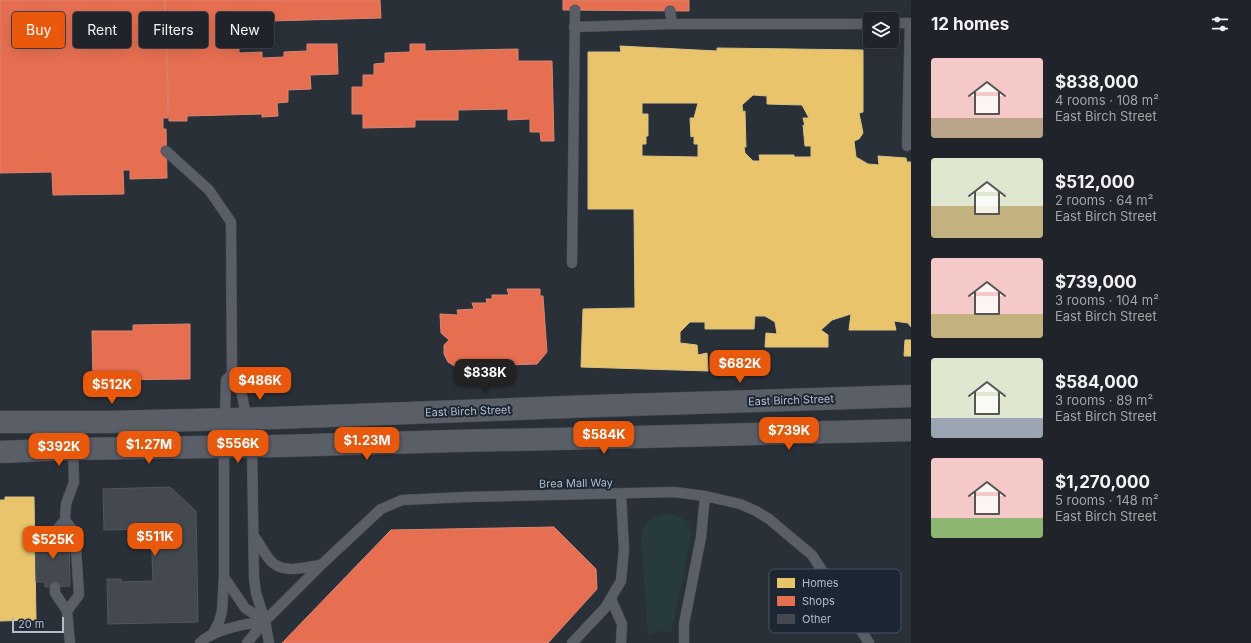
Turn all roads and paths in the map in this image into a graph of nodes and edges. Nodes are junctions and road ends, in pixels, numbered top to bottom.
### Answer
1 (575, 10) dead end
2 (670, 11) dead end
3 (672, 24) junction
4 (863, 24) edge
5 (899, 24) edge
6 (911, 24) edge
7 (574, 28) junction
8 (907, 146) dead end
9 (166, 151) dead end
10 (572, 263) dead end
11 (232, 374) junction
12 (911, 396) edge
13 (247, 418) junction
14 (225, 419) junction
15 (0, 422) edge
16 (911, 430) edge
17 (224, 447) junction
18 (252, 447) junction
19 (73, 449) junction
20 (0, 452) edge
21 (621, 494) junction
22 (705, 496) junction
23 (65, 520) junction
24 (53, 534) dead end
25 (254, 536) junction
26 (321, 565) junction
27 (821, 569) edge
28 (224, 577) junction
29 (55, 587) dead end
30 (611, 599) junction
31 (67, 611) junction
32 (265, 621) junction
33 (863, 633) edge
34 (212, 635) junction
35 (70, 643) edge
36 (200, 643) edge
37 (247, 643) edge
38 (269, 643) edge
39 (572, 643) edge
40 (621, 643) edge
41 (684, 643) edge
42 (869, 643) edge

1 - 7 lane
2 - 3 lane
3 - 4 lane
3 - 7 lane
5 - 6 lane
6 - 8 lane
7 - 10 lane
9 - 11 lane
11 - 13 lane
11 - 14 lane
12 - 13 street, East Birch Street
13 - 14 street, East Birch Street
13 - 18 lane
14 - 15 street, East Birch Street
14 - 17 lane
16 - 18 street
17 - 18 street
17 - 19 street
17 - 28 lane
18 - 25 lane
19 - 20 street
19 - 23 lane
21 - 22 lane, Brea Mall Way
21 - 26 lane, Brea Mall Way
21 - 30 lane
22 - 27 lane, Brea Mall Way
22 - 41 lane
23 - 24 lane
23 - 31 lane
25 - 26 lane
25 - 32 lane
26 - 32 lane, Brea Mall Way
28 - 32 lane
28 - 34 lane
29 - 31 lane
30 - 39 lane
30 - 40 lane
31 - 35 lane
32 - 34 lane
32 - 37 lane, Brea Mall Way
32 - 38 lane
33 - 42 lane, Brea Mall Way
34 - 36 lane

